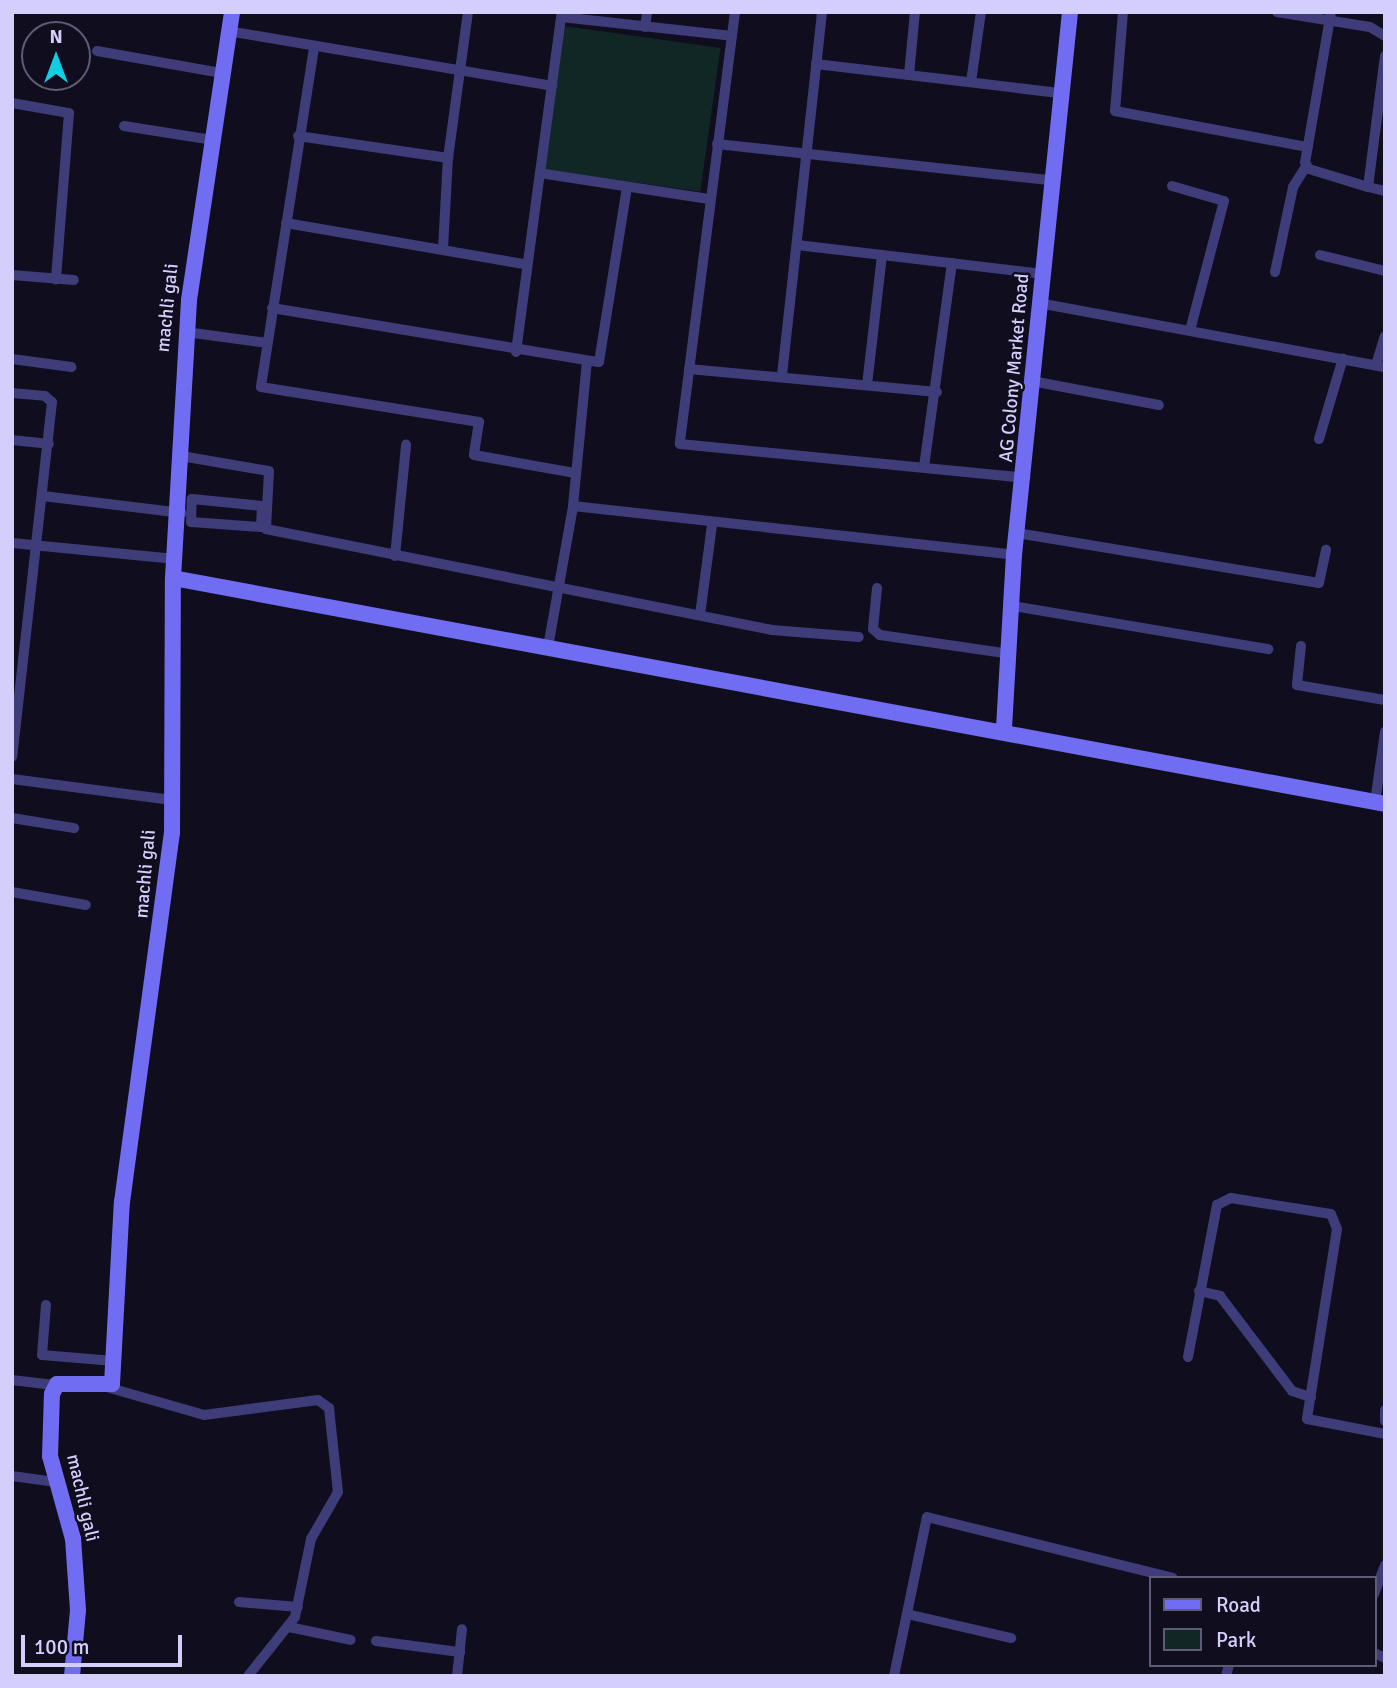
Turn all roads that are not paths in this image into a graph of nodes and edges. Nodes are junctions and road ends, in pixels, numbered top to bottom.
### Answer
1 (232, 12) edge
2 (468, 12) edge
3 (647, 12) edge
4 (735, 12) edge
5 (822, 12) edge
6 (915, 12) edge
7 (981, 12) edge
8 (1070, 12) edge
9 (1123, 12) edge
10 (1281, 13) edge
11 (561, 15) edge
12 (1330, 17) edge
13 (645, 27) junction
14 (228, 31) junction
15 (732, 36) junction
16 (1385, 36) edge
17 (314, 48) junction
18 (97, 51) dead end
19 (1385, 56) edge
20 (816, 64) junction
21 (222, 73) junction
22 (464, 74) junction
23 (909, 75) junction
24 (971, 82) junction
25 (552, 86) junction
26 (1061, 93) junction
27 (1383, 102) edge
28 (12, 103) edge
29 (124, 126) dead end
30 (298, 136) junction
31 (212, 140) junction
32 (717, 144) junction
33 (1308, 147) junction
34 (807, 153) junction
35 (448, 158) junction
36 (1306, 166) junction
37 (540, 173) junction
38 (1051, 180) junction
39 (1172, 186) dead end
40 (627, 187) junction
41 (1368, 187) junction
42 (1385, 191) edge
43 (709, 199) junction
44 (286, 223) junction
45 (797, 245) junction
46 (443, 249) junction
47 (882, 255) junction
48 (1321, 255) dead end
49 (952, 263) junction
50 (524, 264) junction
51 (1385, 271) edge
52 (1275, 272) dead end
53 (1045, 274) junction
54 (12, 275) edge
55 (56, 279) junction
56 (74, 280) dead end
57 (1044, 304) junction
58 (272, 308) junction
59 (1191, 327) junction
60 (186, 332) junction
61 (1385, 336) edge
62 (267, 343) junction
63 (516, 352) junction
64 (1343, 358) junction
65 (12, 359) edge
66 (587, 361) junction
67 (1380, 366) edge
68 (71, 367) dead end
69 (689, 369) junction
70 (782, 375) junction
71 (1037, 382) junction
72 (867, 385) junction
73 (937, 392) junction
74 (12, 393) edge
75 (1159, 405) dead end
76 (1319, 439) dead end
77 (12, 440) edge
78 (49, 444) junction
79 (406, 446) dead end
80 (181, 456) junction
81 (924, 467) junction
82 (575, 473) junction
83 (1025, 478) junction
84 (43, 496) junction
85 (573, 506) junction
86 (185, 514) junction
87 (263, 523) junction
88 (712, 525) junction
89 (1017, 533) junction
90 (12, 543) edge
91 (36, 546) junction
92 (1326, 550) dead end
93 (1014, 555) junction
94 (396, 556) junction
95 (175, 559) junction
96 (173, 578) junction
97 (877, 588) dead end
98 (559, 589) junction
99 (1013, 606) junction
100 (700, 615) junction
101 (859, 637) dead end
102 (18, 638) edge
103 (1301, 646) dead end
104 (548, 647) junction
105 (1268, 649) dead end
106 (1010, 654) junction
107 (1385, 700) edge
108 (1004, 728) junction
109 (1385, 732) edge
110 (12, 757) edge
111 (12, 779) edge
112 (172, 800) junction
113 (1380, 803) edge
114 (12, 818) edge
115 (74, 828) dead end
116 (12, 892) edge
117 (86, 905) dead end
118 (1199, 1291) junction
119 (46, 1305) dead end
120 (1188, 1356) dead end
121 (114, 1362) junction
122 (12, 1380) edge
123 (54, 1385) junction
124 (110, 1388) junction
125 (1311, 1397) junction
126 (1385, 1410) edge
127 (1385, 1421) edge
128 (1385, 1434) edge
129 (12, 1476) edge
130 (55, 1482) junction
131 (1385, 1565) edge
132 (1165, 1576) edge
133 (1376, 1589) edge
134 (239, 1602) dead end
135 (298, 1607) junction
136 (907, 1614) junction
137 (289, 1627) junction
138 (462, 1629) dead end
139 (1011, 1638) dead end
140 (351, 1640) dead end
141 (376, 1641) dead end
142 (460, 1652) junction
143 (72, 1676) edge
144 (248, 1676) edge
145 (457, 1676) edge
146 (894, 1676) edge

1 - 14 street, machli gali
2 - 22 street
3 - 13 street
4 - 15 street
5 - 20 street
6 - 23 street
7 - 24 street
8 - 26 street, AG Colony Market Road
9 - 33 street
10 - 12 street
11 - 13 street
11 - 25 street
12 - 16 street
12 - 33 street
13 - 15 street
14 - 17 street
14 - 21 street, machli gali
15 - 32 street
17 - 22 street
17 - 30 street
18 - 21 street
19 - 27 street
20 - 23 street
20 - 34 street
21 - 31 street, machli gali
22 - 25 street
22 - 35 street
23 - 24 street
24 - 26 street
25 - 37 street
26 - 38 street, AG Colony Market Road
27 - 41 street
28 - 55 street
29 - 31 street
30 - 35 street
30 - 44 street
31 - 60 street, machli gali
32 - 34 street
32 - 43 street
33 - 36 street
34 - 38 street
34 - 45 street
35 - 46 street
36 - 41 street
36 - 52 street
37 - 40 street
37 - 50 street
38 - 53 street, AG Colony Market Road
39 - 59 street
40 - 43 street
40 - 66 street
41 - 42 street
43 - 69 street
44 - 46 street
44 - 58 street
45 - 47 street
45 - 70 street
46 - 50 street
47 - 49 street
47 - 72 street
48 - 51 street
49 - 53 street
49 - 73 street
50 - 63 street
53 - 57 street, AG Colony Market Road
54 - 55 street
55 - 56 street
57 - 59 street
57 - 71 street, AG Colony Market Road
58 - 62 street
58 - 63 street
59 - 64 street
60 - 62 street
60 - 80 street, machli gali
61 - 67 street
62 - 82 street
63 - 66 street
64 - 67 street
64 - 76 street
65 - 68 street
66 - 82 street
69 - 70 street
69 - 81 street
70 - 72 street
71 - 75 street
71 - 83 street, AG Colony Market Road
72 - 73 street
73 - 81 street
74 - 78 street
77 - 78 street
78 - 84 street
79 - 94 street
80 - 86 street, machli gali
80 - 87 street
81 - 83 street
82 - 85 street
83 - 89 street, AG Colony Market Road
84 - 86 street
84 - 91 street
85 - 88 street
85 - 98 street
86 - 87 street
86 - 87 street
86 - 95 street, machli gali
87 - 94 street
88 - 93 street
88 - 100 street
89 - 92 street
89 - 93 street, AG Colony Market Road
90 - 91 street
91 - 95 street
91 - 102 street
93 - 99 street, AG Colony Market Road
94 - 98 street
95 - 96 street, machli gali
96 - 104 street
96 - 112 street, machli gali
97 - 106 street
98 - 100 street
98 - 104 street
99 - 105 street
99 - 106 street, AG Colony Market Road
100 - 101 street
102 - 110 street
103 - 107 street
104 - 108 street
106 - 108 street, AG Colony Market Road
108 - 113 street
109 - 113 street
111 - 112 street
112 - 121 street, machli gali
114 - 115 street
116 - 117 street
118 - 120 street
118 - 125 street
118 - 125 street
119 - 121 street
121 - 124 street, machli gali
122 - 123 street
123 - 124 street
123 - 130 street, machli gali
124 - 135 street
125 - 128 street
126 - 127 street
129 - 130 street
130 - 143 street, machli gali
131 - 133 street
132 - 136 street
134 - 135 street
135 - 137 street
136 - 139 street
136 - 146 street
137 - 140 street
137 - 144 street
138 - 142 street
141 - 142 street
142 - 145 street

